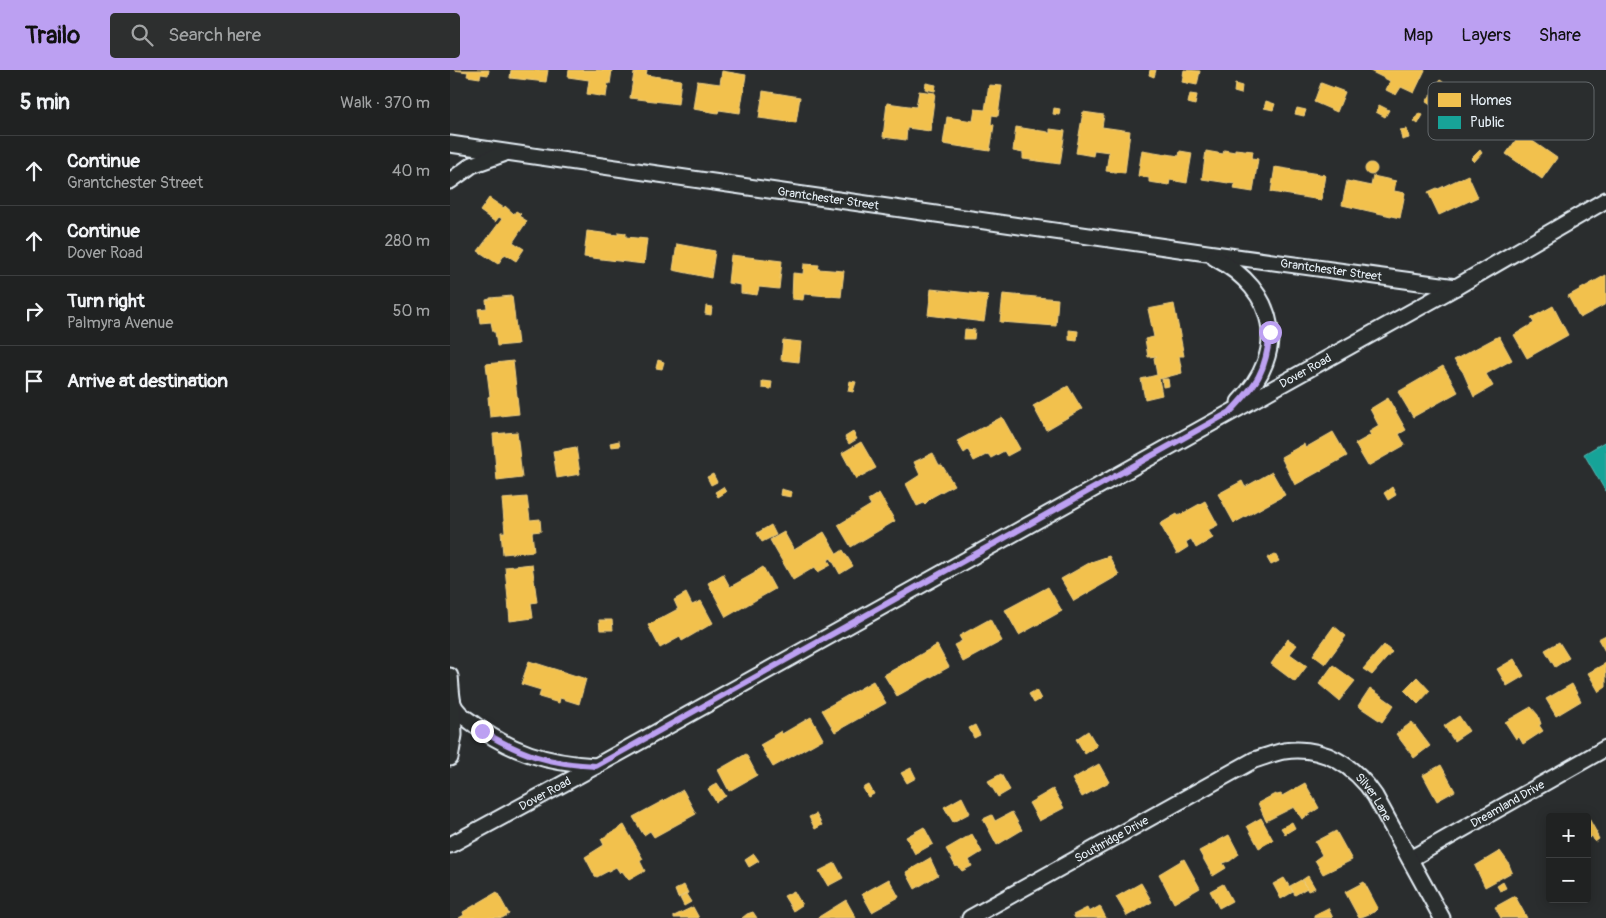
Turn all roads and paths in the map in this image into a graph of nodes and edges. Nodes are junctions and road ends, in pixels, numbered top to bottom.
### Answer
1 (450, 144) edge
2 (507, 153) junction
3 (450, 181) edge
4 (1606, 200) edge
5 (1207, 254) junction
6 (1456, 287) junction
7 (1230, 412) junction
8 (450, 676) edge
9 (453, 704) junction
10 (1606, 748) edge
11 (450, 758) edge
12 (1254, 760) joint
13 (596, 766) junction
14 (450, 845) edge
15 (1410, 859) junction
16 (970, 918) edge
17 (1442, 918) edge

1 - 2 street, Grantchester Street
2 - 3 street
2 - 5 street, Grantchester Street
4 - 6 street, Dover Road
5 - 6 street, Grantchester Street
5 - 7 street, Grantchester Street
6 - 7 street, Dover Road
7 - 13 street, Dover Road
8 - 9 street
9 - 11 street
9 - 13 street
10 - 15 street, Dreamland Drive
12 - 15 street, Silver Lane
12 - 16 street, Southridge Drive
13 - 14 street, Dover Road
15 - 17 street, Silver Lane

